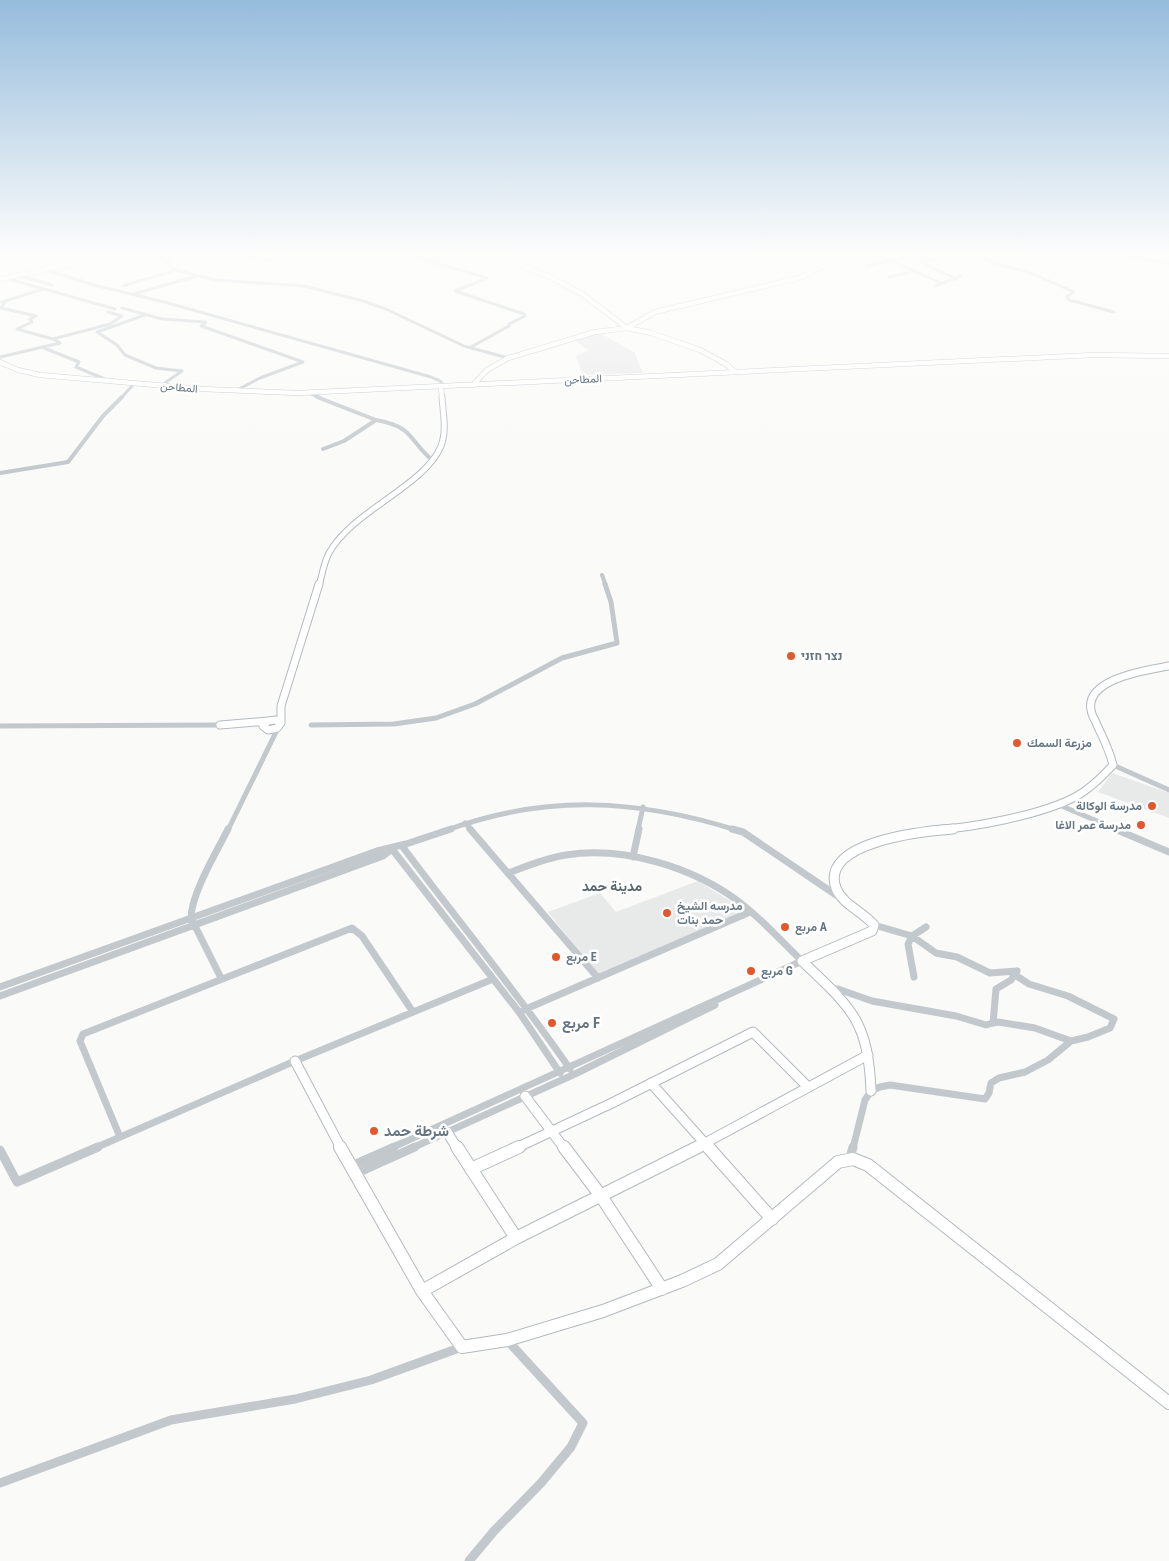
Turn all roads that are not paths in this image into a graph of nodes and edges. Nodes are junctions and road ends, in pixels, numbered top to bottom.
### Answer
1 (25, 326) edge
2 (103, 326) edge
3 (114, 326) edge
4 (201, 326) edge
5 (249, 326) edge
6 (420, 326) edge
7 (509, 326) edge
8 (624, 326) edge
9 (631, 326) edge
10 (627, 328) junction
11 (52, 339) junction
12 (44, 348) junction
13 (470, 348) junction
14 (1169, 356) edge
15 (0, 358) edge
16 (508, 358) junction
17 (1, 365) edge
18 (735, 372) junction
19 (107, 380) junction
20 (134, 384) junction
21 (473, 384) junction
22 (162, 385) junction
23 (443, 387) junction
24 (237, 390) junction
25 (306, 392) junction
26 (376, 420) junction
27 (323, 449) dead end
28 (432, 460) junction
29 (0, 473) edge
30 (602, 575) dead end
31 (1169, 666) edge
32 (281, 706) junction
33 (268, 720) junction
34 (220, 725) junction
35 (311, 725) dead end
36 (0, 726) edge
37 (274, 728) junction
38 (1113, 765) junction
39 (1169, 790) edge
40 (1057, 804) junction
41 (642, 807) junction
42 (465, 823) junction
43 (402, 846) junction
44 (392, 849) junction
45 (1169, 852) edge
46 (633, 857) junction
47 (508, 873) junction
48 (844, 901) junction
49 (750, 912) junction
50 (192, 918) junction
51 (196, 924) junction
52 (874, 925) junction
53 (926, 928) dead end
54 (912, 936) junction
55 (802, 961) junction
56 (1014, 974) junction
57 (914, 977) dead end
58 (221, 978) junction
59 (598, 978) junction
60 (493, 979) junction
61 (0, 986) edge
62 (832, 989) junction
63 (0, 996) edge
64 (528, 1008) junction
65 (413, 1012) junction
66 (519, 1012) junction
67 (993, 1023) junction
68 (1071, 1041) junction
69 (868, 1055) junction
70 (296, 1061) junction
71 (569, 1068) junction
72 (575, 1074) junction
73 (562, 1075) junction
74 (651, 1083) junction
75 (808, 1088) junction
76 (871, 1091) junction
77 (525, 1096) junction
78 (552, 1131) junction
79 (448, 1132) junction
80 (120, 1137) junction
81 (703, 1142) junction
82 (0, 1150) edge
83 (850, 1158) junction
84 (472, 1168) junction
85 (353, 1170) junction
86 (601, 1196) junction
87 (772, 1219) junction
88 (516, 1238) junction
89 (662, 1289) junction
90 (422, 1291) junction
91 (507, 1340) junction
92 (462, 1347) junction
93 (1169, 1403) edge
94 (0, 1483) edge
95 (469, 1561) edge

1 - 11 street
2 - 11 street
3 - 22 street
4 - 24 street
5 - 23 street
6 - 13 street
7 - 13 street
8 - 10 street
9 - 10 street
10 - 16 street
10 - 18 street
11 - 12 street
12 - 15 street
12 - 19 street
13 - 16 street
14 - 18 street, المطاحن
16 - 21 street
17 - 19 street, المطاحن
18 - 21 street, المطاحن
19 - 20 street, المطاحن
20 - 22 street, المطاحن
20 - 29 street
21 - 23 street, المطاحن
22 - 24 street, المطاحن
23 - 25 street, المطاحن
23 - 28 street
24 - 25 street, المطاحن
25 - 26 street
26 - 27 street
26 - 28 street
28 - 32 street
30 - 35 street
31 - 38 street
32 - 33 street
32 - 37 street
33 - 34 street
33 - 37 street
33 - 37 street
34 - 36 street
34 - 37 street
37 - 50 street
38 - 39 street
38 - 40 street
40 - 45 street
40 - 48 street
41 - 42 street
41 - 46 street
41 - 48 street
42 - 43 street
42 - 47 street
43 - 44 street
43 - 64 street
44 - 50 street
44 - 51 street
44 - 60 street
46 - 47 street
46 - 49 street
47 - 59 street
48 - 52 street
49 - 55 street
49 - 59 street
50 - 51 street
50 - 61 street
51 - 58 street
51 - 63 street
52 - 54 street
52 - 55 street
53 - 54 street
54 - 56 street
54 - 57 street
55 - 62 street
55 - 71 street
55 - 72 street
56 - 67 street
56 - 68 street
58 - 65 street
58 - 80 street
59 - 64 street
60 - 65 street
60 - 66 street
62 - 67 street
62 - 69 street
64 - 66 street
64 - 71 street
65 - 70 street
66 - 73 street
67 - 68 street
68 - 76 street
69 - 75 street
69 - 76 street
70 - 80 street
70 - 85 street
71 - 72 street
71 - 73 street
72 - 73 street
73 - 77 street
73 - 85 street
74 - 75 street
74 - 78 street
74 - 81 street
75 - 81 street
76 - 83 street
77 - 78 street
77 - 79 street
78 - 84 street
78 - 86 street
79 - 84 street
79 - 85 street
80 - 82 street
81 - 86 street
81 - 87 street
83 - 87 street
83 - 93 street
84 - 88 street
85 - 90 street
86 - 88 street
86 - 89 street
87 - 89 street
88 - 90 street
89 - 91 street
90 - 92 street
91 - 92 street
91 - 95 street
92 - 94 street

